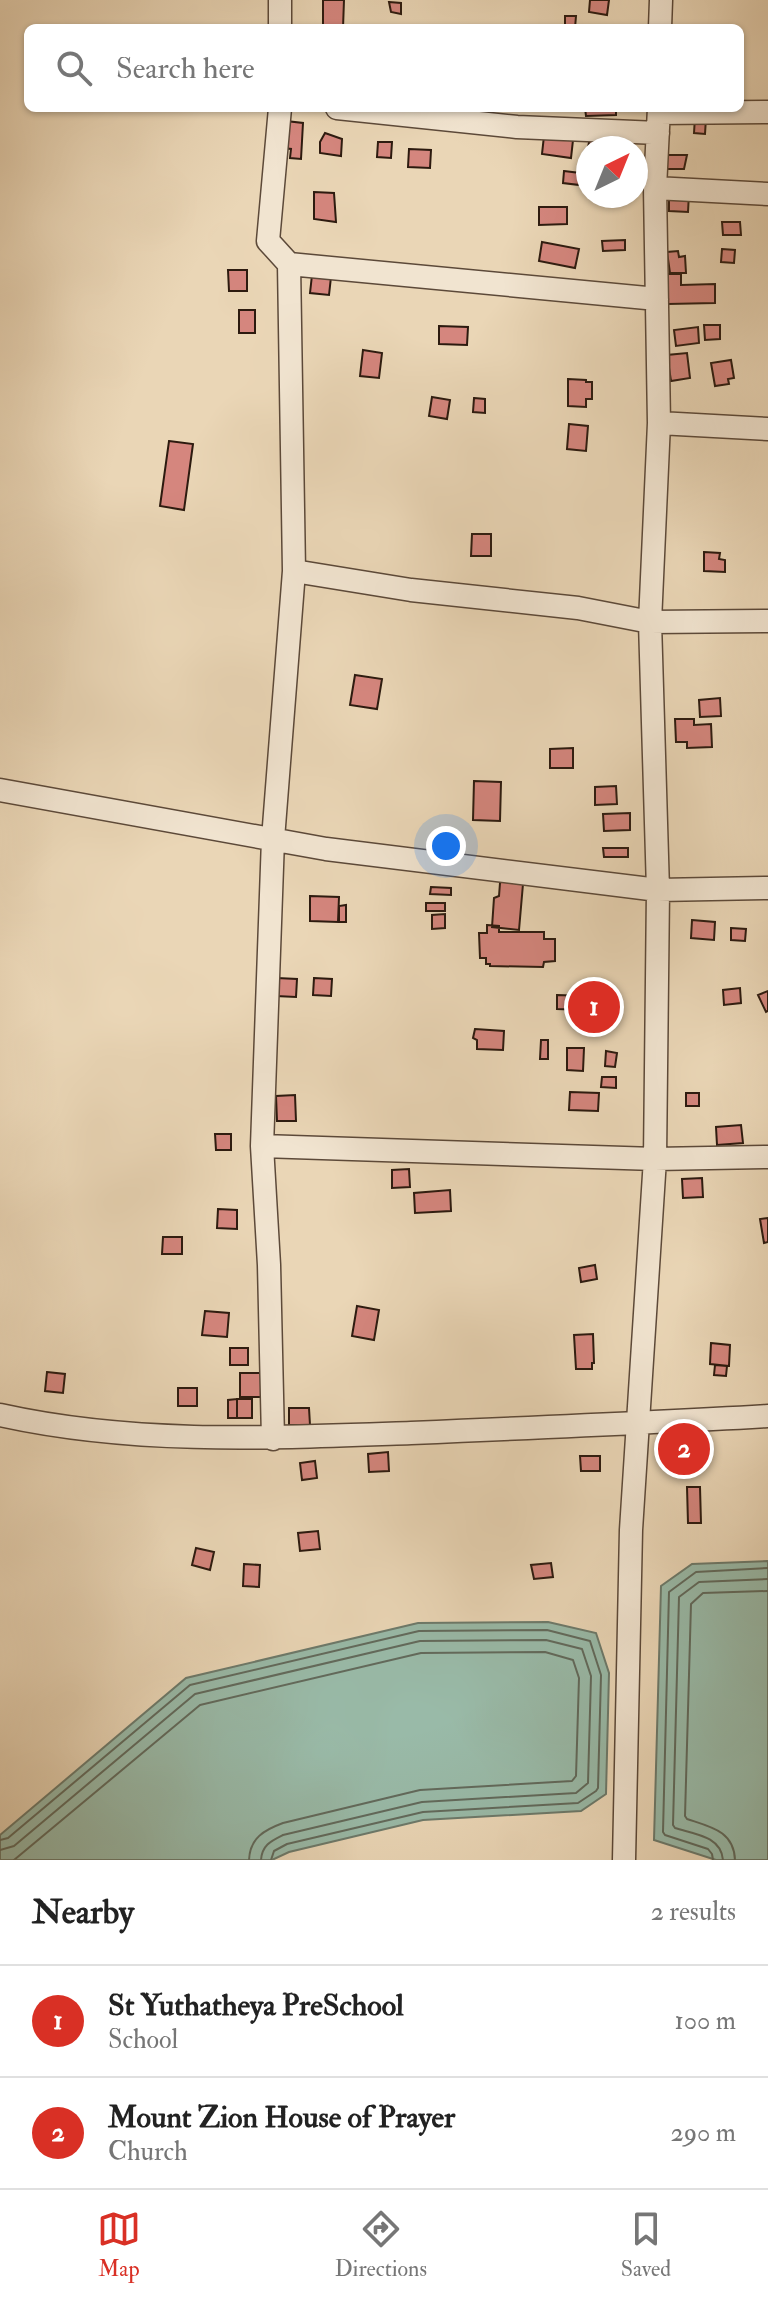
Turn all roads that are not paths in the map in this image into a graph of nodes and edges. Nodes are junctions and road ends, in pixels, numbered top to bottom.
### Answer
1 (280, 0) edge
2 (661, 0) edge
3 (280, 24) edge
4 (660, 24) edge
5 (280, 112) edge
6 (375, 112) edge
7 (768, 112) edge
8 (659, 118) edge
9 (655, 188) junction
10 (768, 194) edge
11 (289, 264) junction
12 (657, 299) junction
13 (659, 423) junction
14 (768, 429) edge
15 (294, 571) junction
16 (768, 621) edge
17 (650, 622) junction
18 (0, 790) edge
19 (273, 839) junction
20 (768, 888) edge
21 (658, 890) junction
22 (262, 1146) junction
23 (768, 1157) edge
24 (655, 1159) junction
25 (0, 1415) edge
26 (768, 1416) edge
27 (638, 1424) junction
28 (273, 1439) junction
29 (624, 1860) edge

1 - 3 street
2 - 4 street
5 - 11 street
6 - 8 street
7 - 8 street
8 - 9 street
9 - 10 street
9 - 12 street
11 - 12 street
11 - 15 street
12 - 13 street
13 - 14 street
13 - 17 street
15 - 17 street
15 - 19 street
16 - 17 street
17 - 21 street
18 - 19 street
19 - 21 street
19 - 22 street
20 - 21 street
21 - 24 street
22 - 24 street
22 - 28 street
23 - 24 street
24 - 27 street
25 - 28 street
26 - 27 street
27 - 28 street
27 - 29 street

